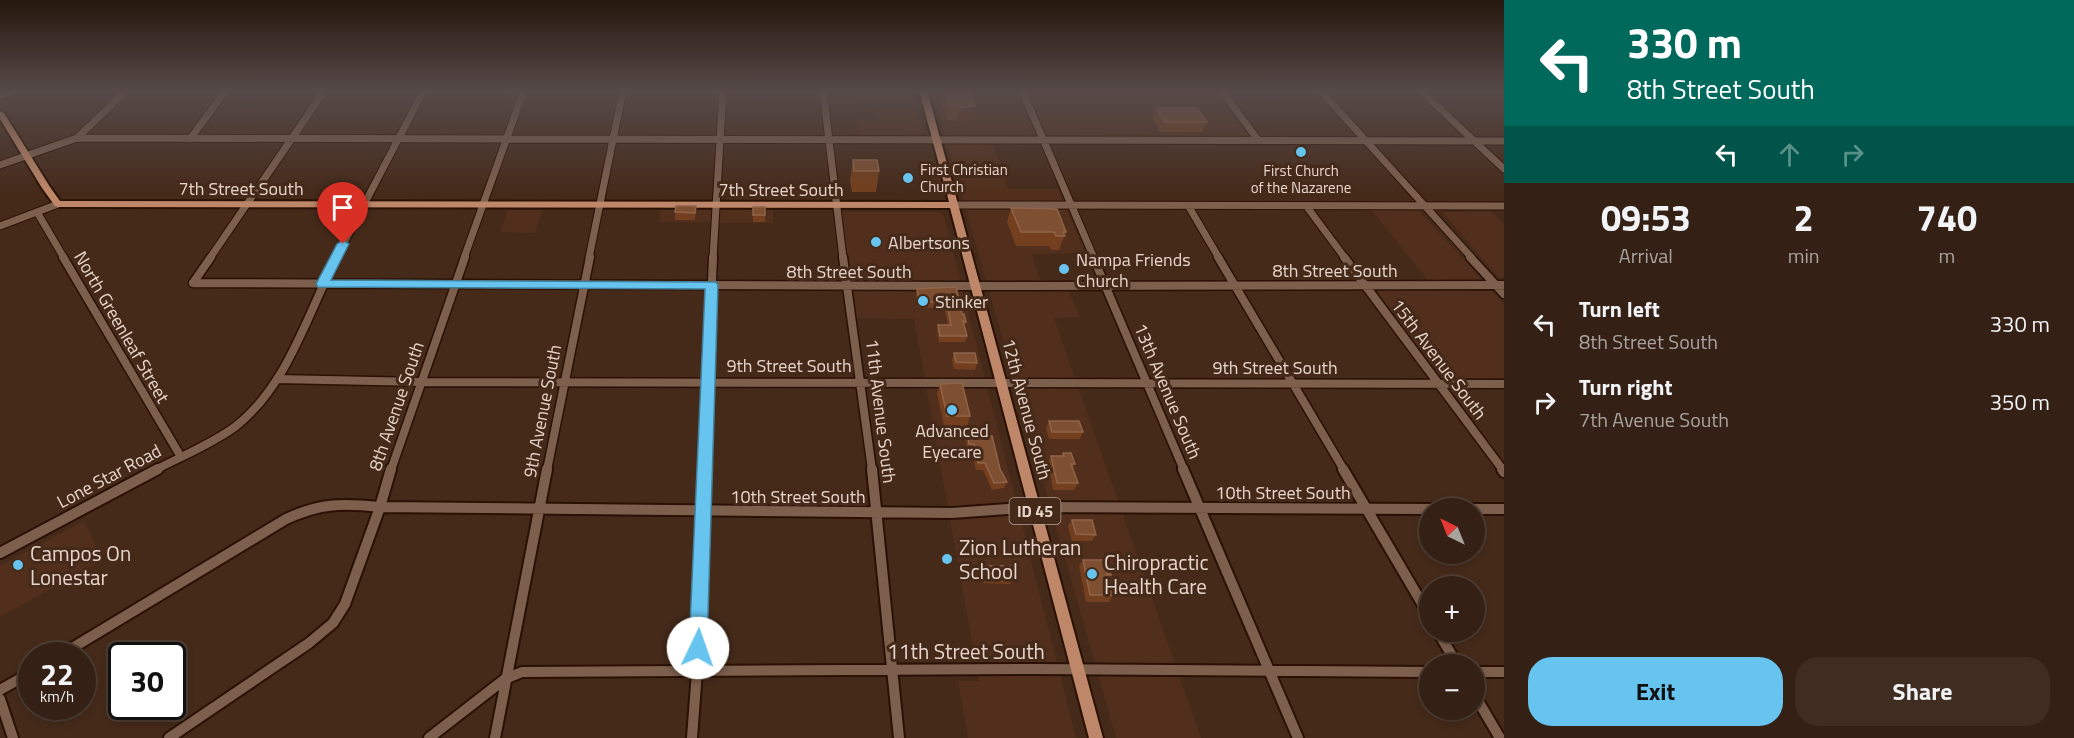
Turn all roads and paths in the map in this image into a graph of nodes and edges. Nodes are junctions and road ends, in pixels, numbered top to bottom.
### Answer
1 (7, 124) edge
2 (91, 124) edge
3 (200, 124) edge
4 (302, 124) edge
5 (406, 124) edge
6 (512, 124) edge
7 (616, 124) edge
8 (721, 124) edge
9 (827, 124) edge
10 (932, 124) edge
11 (1036, 124) edge
12 (1246, 124) edge
13 (1352, 124) edge
14 (1456, 124) edge
15 (77, 138) junction
16 (189, 139) junction
17 (292, 139) junction
18 (399, 139) junction
19 (720, 139) junction
20 (506, 140) junction
21 (613, 140) junction
22 (829, 140) junction
23 (936, 140) junction
24 (1043, 140) junction
25 (1258, 140) junction
26 (1366, 140) junction
27 (1474, 141) junction
28 (1504, 141) edge
29 (26, 156) junction
30 (0, 165) edge
31 (1504, 169) edge
32 (58, 204) junction
33 (248, 204) junction
34 (364, 204) junction
35 (482, 205) junction
36 (599, 205) junction
37 (716, 205) junction
38 (836, 205) junction
39 (953, 205) junction
40 (1424, 206) junction
41 (1504, 206) edge
42 (1072, 207) junction
43 (1189, 207) junction
44 (1307, 207) junction
45 (37, 212) junction
46 (0, 225) edge
47 (193, 283) joint
48 (322, 284) junction
49 (455, 284) junction
50 (585, 285) junction
51 (712, 285) junction
52 (975, 285) junction
53 (1105, 285) junction
54 (1235, 285) junction
55 (1366, 285) junction
56 (1500, 285) edge
57 (848, 286) junction
58 (1504, 294) edge
59 (277, 379) junction
60 (861, 381) junction
61 (421, 382) junction
62 (564, 382) junction
63 (708, 382) junction
64 (1000, 383) junction
65 (1147, 383) junction
66 (1292, 383) junction
67 (1438, 384) junction
68 (1504, 384) edge
69 (181, 457) junction
70 (1504, 472) edge
71 (380, 507) junction
72 (1034, 507) junction
73 (1199, 508) junction
74 (1366, 508) junction
75 (1419, 508) edge
76 (540, 509) junction
77 (1485, 509) edge
78 (1504, 509) edge
79 (705, 512) junction
80 (878, 513) junction
81 (0, 553) edge
82 (1419, 598) edge
83 (83, 642) edge
84 (697, 671) junction
85 (892, 671) junction
86 (1077, 671) junction
87 (1270, 672) junction
88 (1419, 672) edge
89 (1485, 672) edge
90 (1504, 672) edge
91 (505, 679) junction
92 (18, 680) edge
93 (0, 690) edge
94 (0, 699) edge
95 (1485, 713) edge
96 (13, 738) edge
97 (169, 738) edge
98 (429, 738) edge
99 (495, 738) edge
100 (692, 738) edge
101 (899, 738) edge
102 (1096, 738) edge
103 (1298, 738) edge
104 (1500, 738) edge

1 - 29 main road
2 - 15 street
3 - 16 street
4 - 17 street
5 - 18 street, Lone Star Road
6 - 20 street, 8th Avenue South
7 - 21 street, 9th Avenue South
8 - 19 street
9 - 22 street, 11th Avenue South
10 - 23 main road, 12th Avenue South / ID 45
11 - 24 street, 13th Avenue South
12 - 25 street
13 - 26 street
14 - 27 street
15 - 16 street
15 - 29 street
16 - 17 street
17 - 18 street
17 - 33 street
18 - 20 street
18 - 34 street, Lone Star Road
19 - 21 street
19 - 22 street
19 - 37 street
20 - 21 street
20 - 35 street, 8th Avenue South
21 - 36 street, 9th Avenue South
22 - 23 street
22 - 38 street, 11th Avenue South
23 - 24 street
23 - 39 main road, 12th Avenue South / ID 45
24 - 25 street
24 - 42 street, 13th Avenue South
25 - 26 street
26 - 27 street
26 - 40 street
27 - 28 street
27 - 31 street
29 - 30 street
29 - 32 main road
32 - 33 main road, 7th Street South
32 - 45 street
33 - 34 main road, 7th Street South
33 - 47 street
34 - 35 main road, 7th Street South
34 - 48 street, Lone Star Road
35 - 36 main road, 7th Street South
35 - 49 street, 8th Avenue South
36 - 37 main road, 7th Street South
36 - 50 street, 9th Avenue South
37 - 38 main road, 7th Street South
37 - 51 street
38 - 39 main road, 7th Street South
38 - 57 street, 11th Avenue South
39 - 42 street, 7th Street South
39 - 52 main road, 12th Avenue South / ID 45
40 - 41 street, 7th Street South
40 - 44 street, 7th Street South
40 - 56 street
42 - 43 street, 7th Street South
42 - 53 street, 13th Avenue South
43 - 44 street, 7th Street South
43 - 54 street
44 - 55 street, 15th Avenue South
45 - 46 street
45 - 69 street, North Greenleaf Street
47 - 48 street, 8th Street South
48 - 49 street, 8th Street South
48 - 59 street, Lone Star Road
49 - 50 street, 8th Street South
49 - 61 street, 8th Avenue South
50 - 51 street, 8th Street South
50 - 62 street, 9th Avenue South
51 - 57 street, 8th Street South
51 - 63 street
52 - 53 street, 8th Street South
52 - 57 street, 8th Street South
52 - 64 main road, 12th Avenue South / ID 45
53 - 54 street, 8th Street South
53 - 65 street, 13th Avenue South
54 - 55 street, 8th Street South
54 - 66 street
55 - 56 street, 8th Street South
55 - 67 street, 15th Avenue South
56 - 58 street
57 - 60 street, 11th Avenue South
59 - 61 street, 9th Street South
59 - 69 street, Lone Star Road
60 - 63 street, 9th Street South
60 - 64 street, 9th Street South
60 - 80 street, 11th Avenue South
61 - 62 street, 9th Street South
61 - 71 street, 8th Avenue South
62 - 63 street, 9th Street South
62 - 76 street, 9th Avenue South
63 - 79 street
64 - 65 street, 9th Street South
64 - 72 main road, 12th Avenue South / ID 45
65 - 66 street, 9th Street South
65 - 73 street, 13th Avenue South
66 - 67 street, 9th Street South
66 - 74 street
67 - 68 street, 9th Street South
67 - 70 street, 15th Avenue South
69 - 81 street, Lone Star Road
71 - 76 street, 10th Street South
71 - 83 street, 10th Street South
71 - 97 street, 8th Avenue South
72 - 73 street, 10th Street South
72 - 80 street, 10th Street South
72 - 86 main road, 12th Avenue South / ID 45
73 - 74 street, 10th Street South
73 - 87 street, 13th Avenue South
74 - 75 street, 10th Street South
74 - 82 street
76 - 79 street, 10th Street South
76 - 91 street, 9th Avenue South
77 - 78 street
79 - 80 street, 10th Street South
79 - 84 street
80 - 85 street, 11th Avenue South
84 - 85 street, 11th Street South
84 - 91 street, 11th Street South
84 - 100 street
85 - 86 street, 11th Street South
85 - 101 street, 11th Avenue South
86 - 87 street, 11th Street South
86 - 102 main road, 12th Avenue South / ID 45
87 - 88 street, 11th Street South
87 - 103 street, 13th Avenue South
89 - 90 street
91 - 98 street
91 - 99 street, 9th Avenue South
92 - 93 street
94 - 96 street
95 - 104 street

